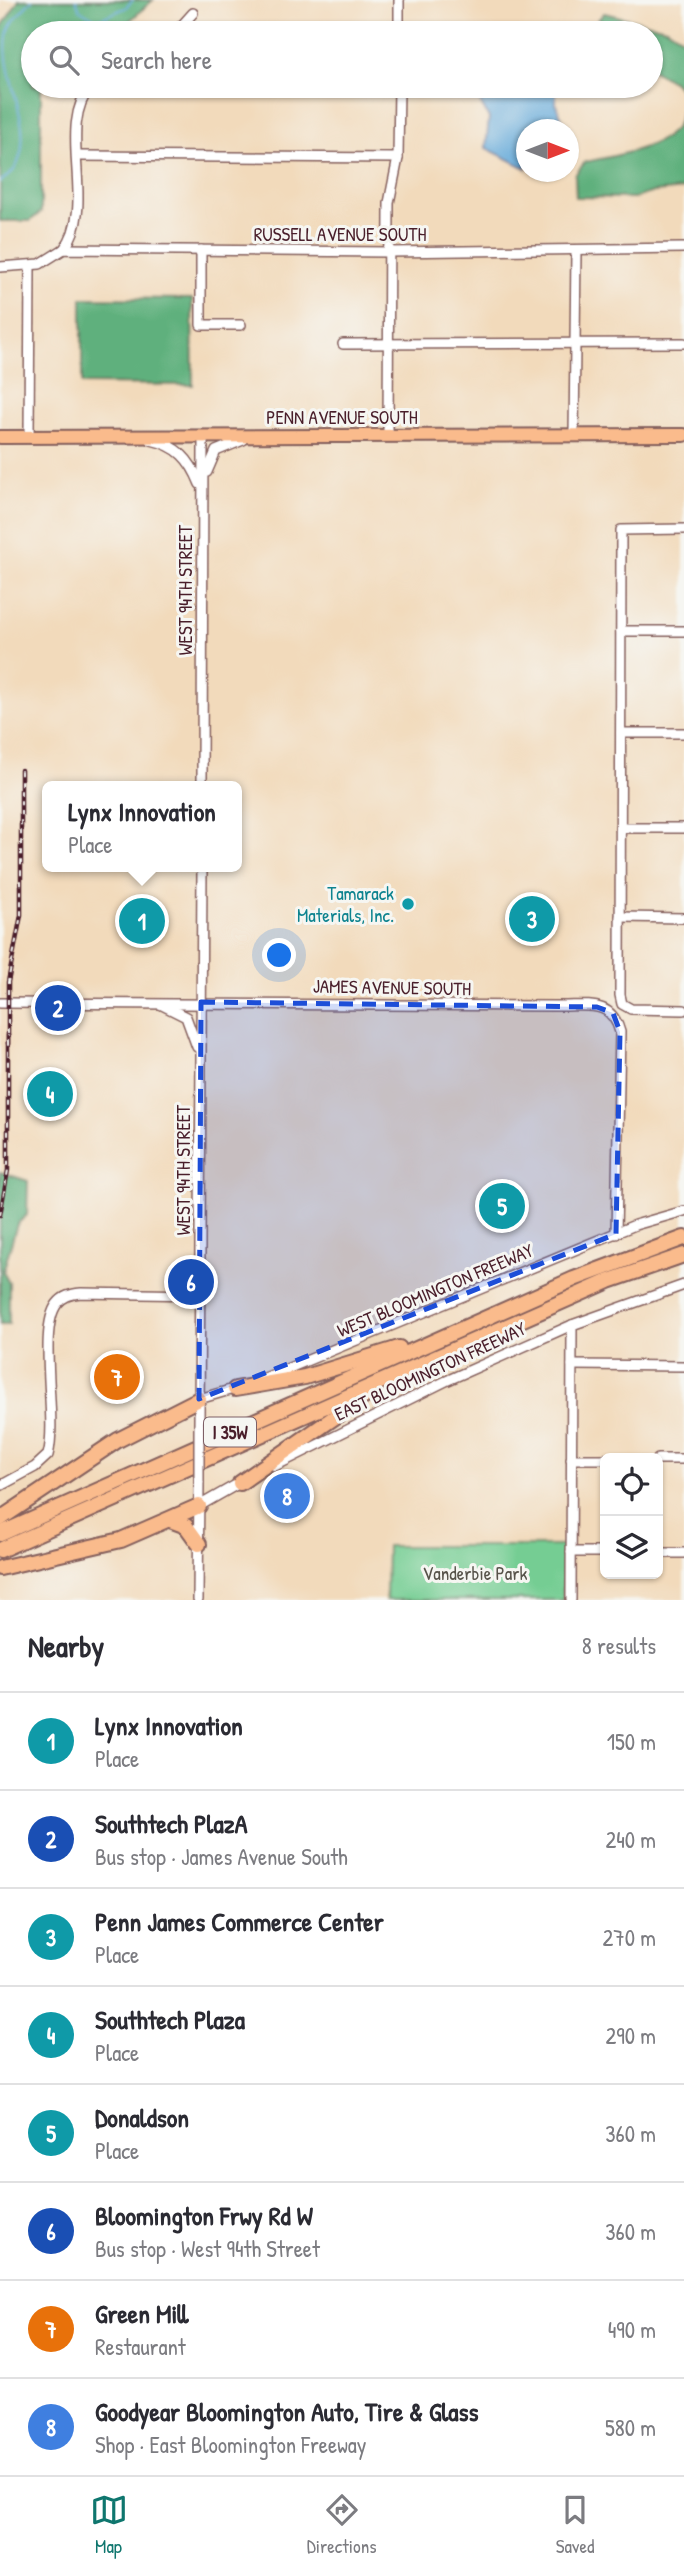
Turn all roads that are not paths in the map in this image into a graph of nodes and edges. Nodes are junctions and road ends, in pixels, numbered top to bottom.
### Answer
1 (399, 0) edge
2 (193, 13) dead end
3 (186, 21) edge
4 (399, 21) edge
5 (83, 98) edge
6 (399, 98) edge
7 (77, 156) junction
8 (398, 158) junction
9 (684, 248) edge
10 (64, 249) junction
11 (201, 250) junction
12 (576, 251) junction
13 (389, 252) junction
14 (0, 267) edge
15 (30, 267) junction
16 (240, 325) dead end
17 (684, 343) edge
18 (343, 344) dead end
19 (389, 344) junction
20 (575, 344) junction
21 (684, 435) edge
22 (203, 436) junction
23 (388, 436) junction
24 (575, 436) junction
25 (0, 437) edge
26 (29, 437) junction
27 (143, 437) junction
28 (252, 437) junction
29 (203, 491) junction
30 (684, 529) edge
31 (621, 631) junction
32 (684, 631) edge
33 (621, 733) junction
34 (684, 733) edge
35 (202, 781) edge
36 (620, 828) junction
37 (684, 828) edge
38 (201, 872) edge
39 (620, 917) junction
40 (684, 918) edge
41 (201, 1002) junction
42 (0, 1003) edge
43 (157, 1003) junction
44 (684, 1010) edge
45 (201, 1057) junction
46 (684, 1211) edge
47 (615, 1234) junction
48 (684, 1238) edge
49 (684, 1255) edge
50 (684, 1262) edge
51 (643, 1268) junction
52 (684, 1285) edge
53 (200, 1295) junction
54 (572, 1325) junction
55 (461, 1329) junction
56 (572, 1365) junction
57 (684, 1366) edge
58 (402, 1372) junction
59 (234, 1389) junction
60 (199, 1399) junction
61 (571, 1458) junction
62 (600, 1459) edge
63 (663, 1459) edge
64 (684, 1459) edge
65 (240, 1483) junction
66 (0, 1486) edge
67 (199, 1506) junction
68 (0, 1519) edge
69 (170, 1520) junction
70 (0, 1534) edge
71 (199, 1544) junction
72 (0, 1550) edge
73 (571, 1552) junction
74 (600, 1552) edge
75 (663, 1553) edge
76 (684, 1553) edge
77 (0, 1568) edge
78 (198, 1600) edge
79 (570, 1600) edge

1 - 4 street
2 - 3 street
5 - 7 street
6 - 8 street
7 - 8 street
7 - 10 street
8 - 13 street
9 - 12 street, RUSSELL AVENUE SOUTH
10 - 11 street, RUSSELL AVENUE SOUTH
10 - 15 street, RUSSELL AVENUE SOUTH
11 - 13 street, RUSSELL AVENUE SOUTH
11 - 16 street
12 - 13 street, RUSSELL AVENUE SOUTH
12 - 20 street
13 - 19 street
14 - 15 street, RUSSELL AVENUE SOUTH
15 - 26 street
17 - 20 street
18 - 19 street
19 - 20 street
19 - 23 street
20 - 24 street
21 - 24 main road, PENN AVENUE SOUTH
22 - 27 main road, PENN AVENUE SOUTH
22 - 28 main road, PENN AVENUE SOUTH
22 - 29 street, WEST 94TH STREET
23 - 24 main road, PENN AVENUE SOUTH
23 - 28 main road, PENN AVENUE SOUTH
25 - 26 main road, PENN AVENUE SOUTH
26 - 27 main road, PENN AVENUE SOUTH
27 - 29 street
28 - 29 street
29 - 35 street, WEST 94TH STREET
30 - 31 street
31 - 32 street
31 - 33 street
33 - 34 street
33 - 36 street
36 - 37 street
36 - 39 street
38 - 41 street, WEST 94TH STREET
39 - 40 street
39 - 44 street
41 - 43 street, JAMES AVENUE SOUTH
41 - 45 street, WEST 94TH STREET
41 - 47 street, JAMES AVENUE SOUTH
42 - 43 street, JAMES AVENUE SOUTH
43 - 45 street
45 - 53 street, WEST 94TH STREET
46 - 47 street, WEST BLOOMINGTON FREEWAY
47 - 59 street, WEST BLOOMINGTON FREEWAY
48 - 55 highway, I 35W
49 - 51 highway, I 35W
50 - 51 highway
51 - 58 highway, I 35W
52 - 54 street, EAST BLOOMINGTON FREEWAY
53 - 60 street, WEST 94TH STREET
53 - 66 street
54 - 56 street
54 - 65 street, EAST BLOOMINGTON FREEWAY
55 - 59 highway
55 - 70 highway, I 35W
56 - 57 street
56 - 61 street
58 - 65 highway
58 - 72 highway, I 35W
59 - 60 street, WEST BLOOMINGTON FREEWAY
60 - 67 street, WEST 94TH STREET, bridge
60 - 68 highway
61 - 62 street
61 - 73 street
63 - 64 street
65 - 67 street, EAST BLOOMINGTON FREEWAY
67 - 69 highway
67 - 71 street, WEST 94TH STREET
69 - 71 highway
69 - 77 highway
71 - 78 street, WEST 94TH STREET
73 - 74 street
73 - 79 street
75 - 76 street

